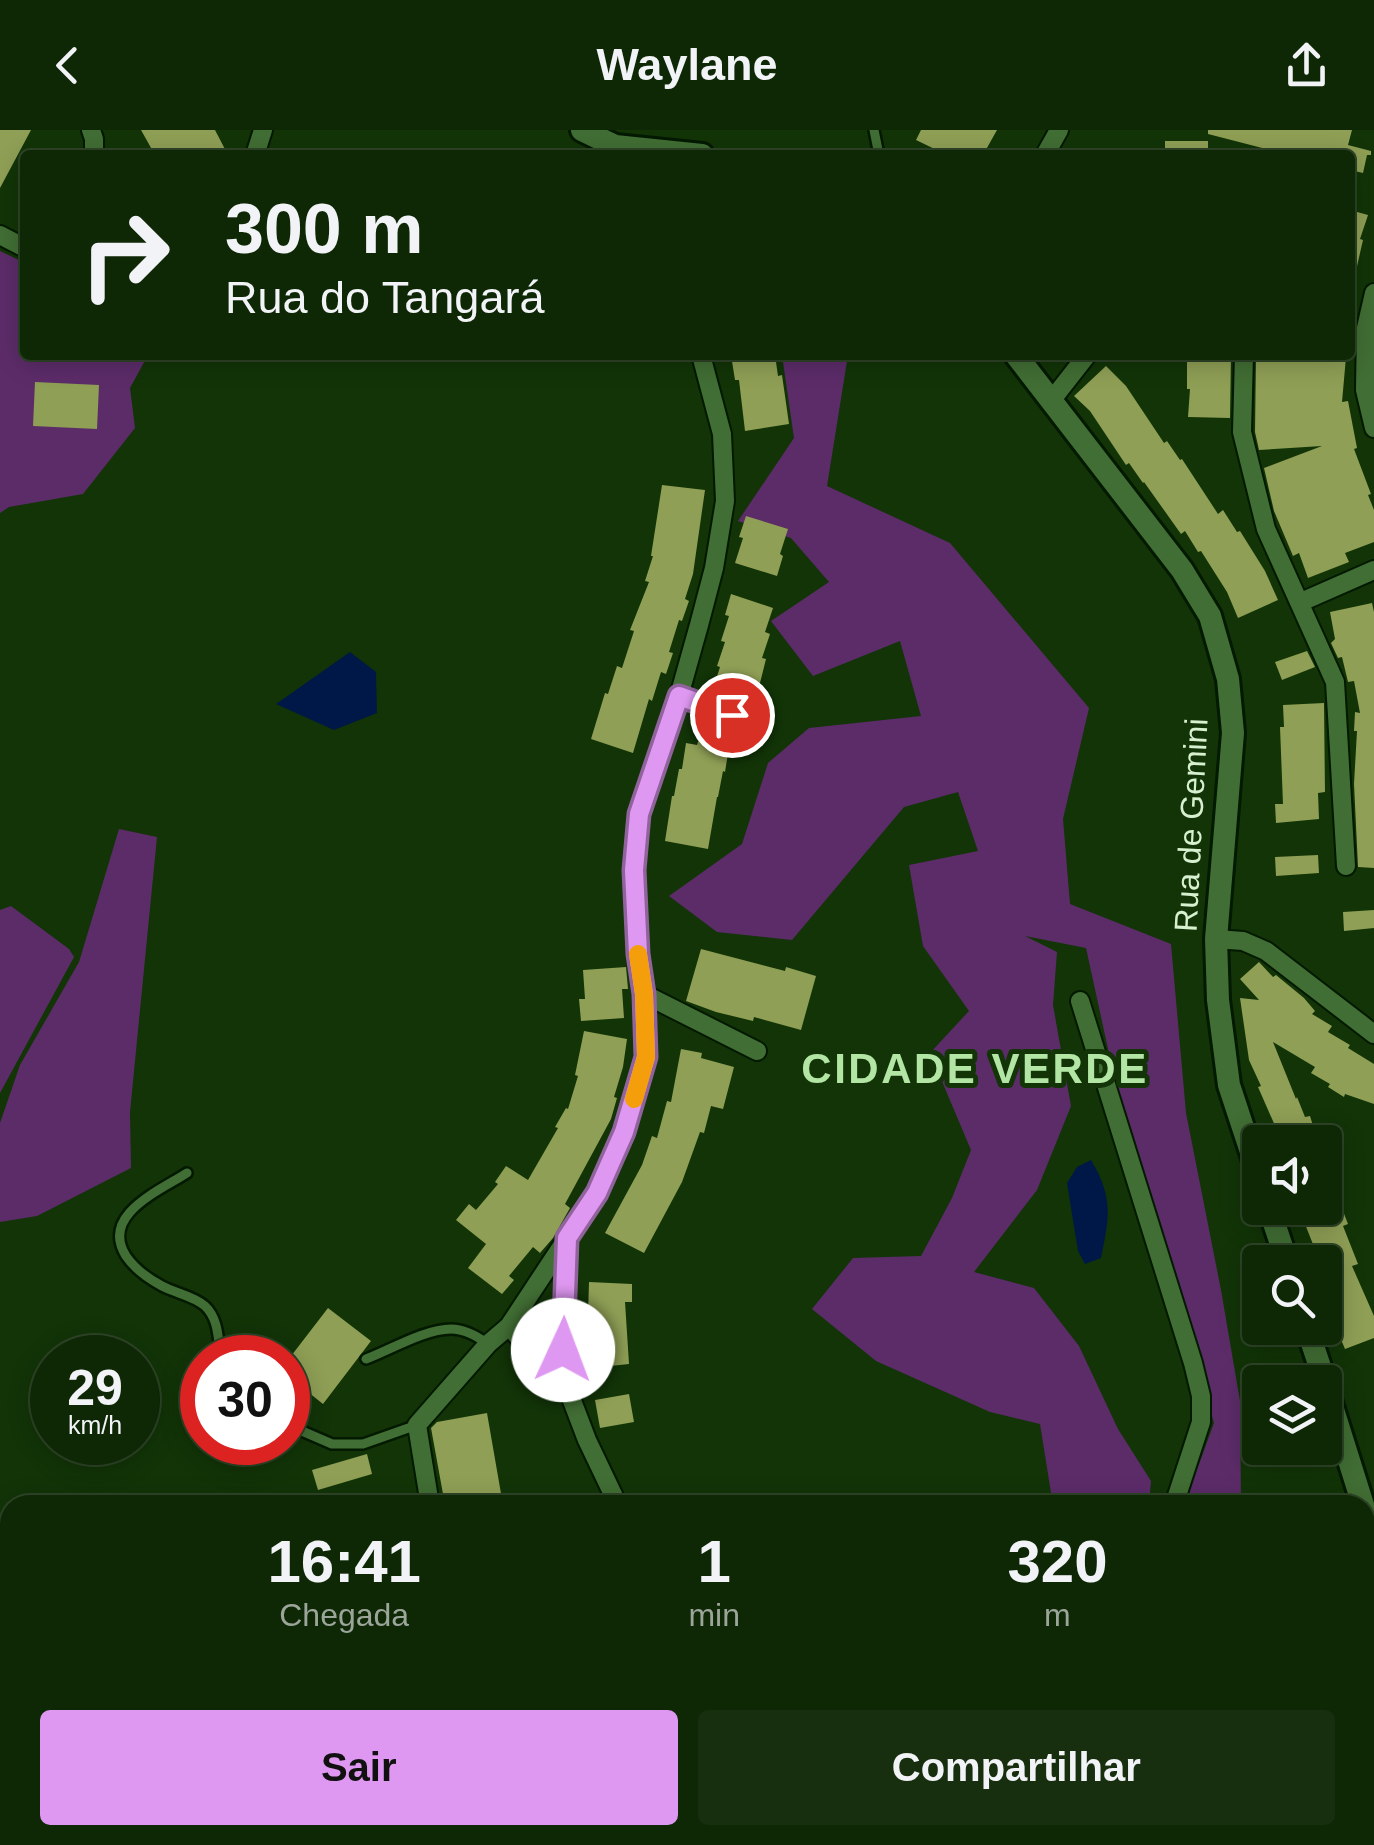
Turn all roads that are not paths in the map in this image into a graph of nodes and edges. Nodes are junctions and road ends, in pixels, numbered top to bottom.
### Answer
1 (582, 130) edge
2 (617, 150) edge
3 (1374, 294) edge
4 (702, 360) edge
5 (1020, 360) edge
6 (1084, 360) edge
7 (1244, 360) edge
8 (1051, 400) junction
9 (1374, 428) edge
10 (1374, 570) edge
11 (1301, 602) junction
12 (679, 696) junction
13 (759, 724) dead end
14 (1346, 866) dead end
15 (1216, 939) junction
16 (644, 994) junction
17 (1080, 1001) dead end
18 (1374, 1034) edge
19 (758, 1051) dead end
20 (1242, 1125) edge
21 (187, 1173) dead end
22 (567, 1238) junction
23 (509, 1326) junction
24 (217, 1335) edge
25 (488, 1344) junction
26 (366, 1360) dead end
27 (572, 1398) junction
28 (417, 1425) junction
29 (310, 1434) edge
30 (1342, 1437) edge
31 (428, 1495) edge
32 (613, 1495) edge
33 (1177, 1495) edge
34 (1360, 1495) edge

1 - 2 street
3 - 9 street
4 - 12 street
5 - 8 street, Rua de Gemini
6 - 8 street
7 - 11 street
8 - 15 street, Rua de Gemini
10 - 11 street
11 - 14 street
12 - 13 street
12 - 16 street
15 - 18 street
15 - 20 street, Rua de Gemini
16 - 19 street
16 - 22 street
17 - 33 street
21 - 24 lane
22 - 23 street
22 - 27 street
23 - 25 street
23 - 27 street
25 - 26 lane
25 - 28 street
27 - 32 street
28 - 29 lane
28 - 31 street
30 - 34 street

